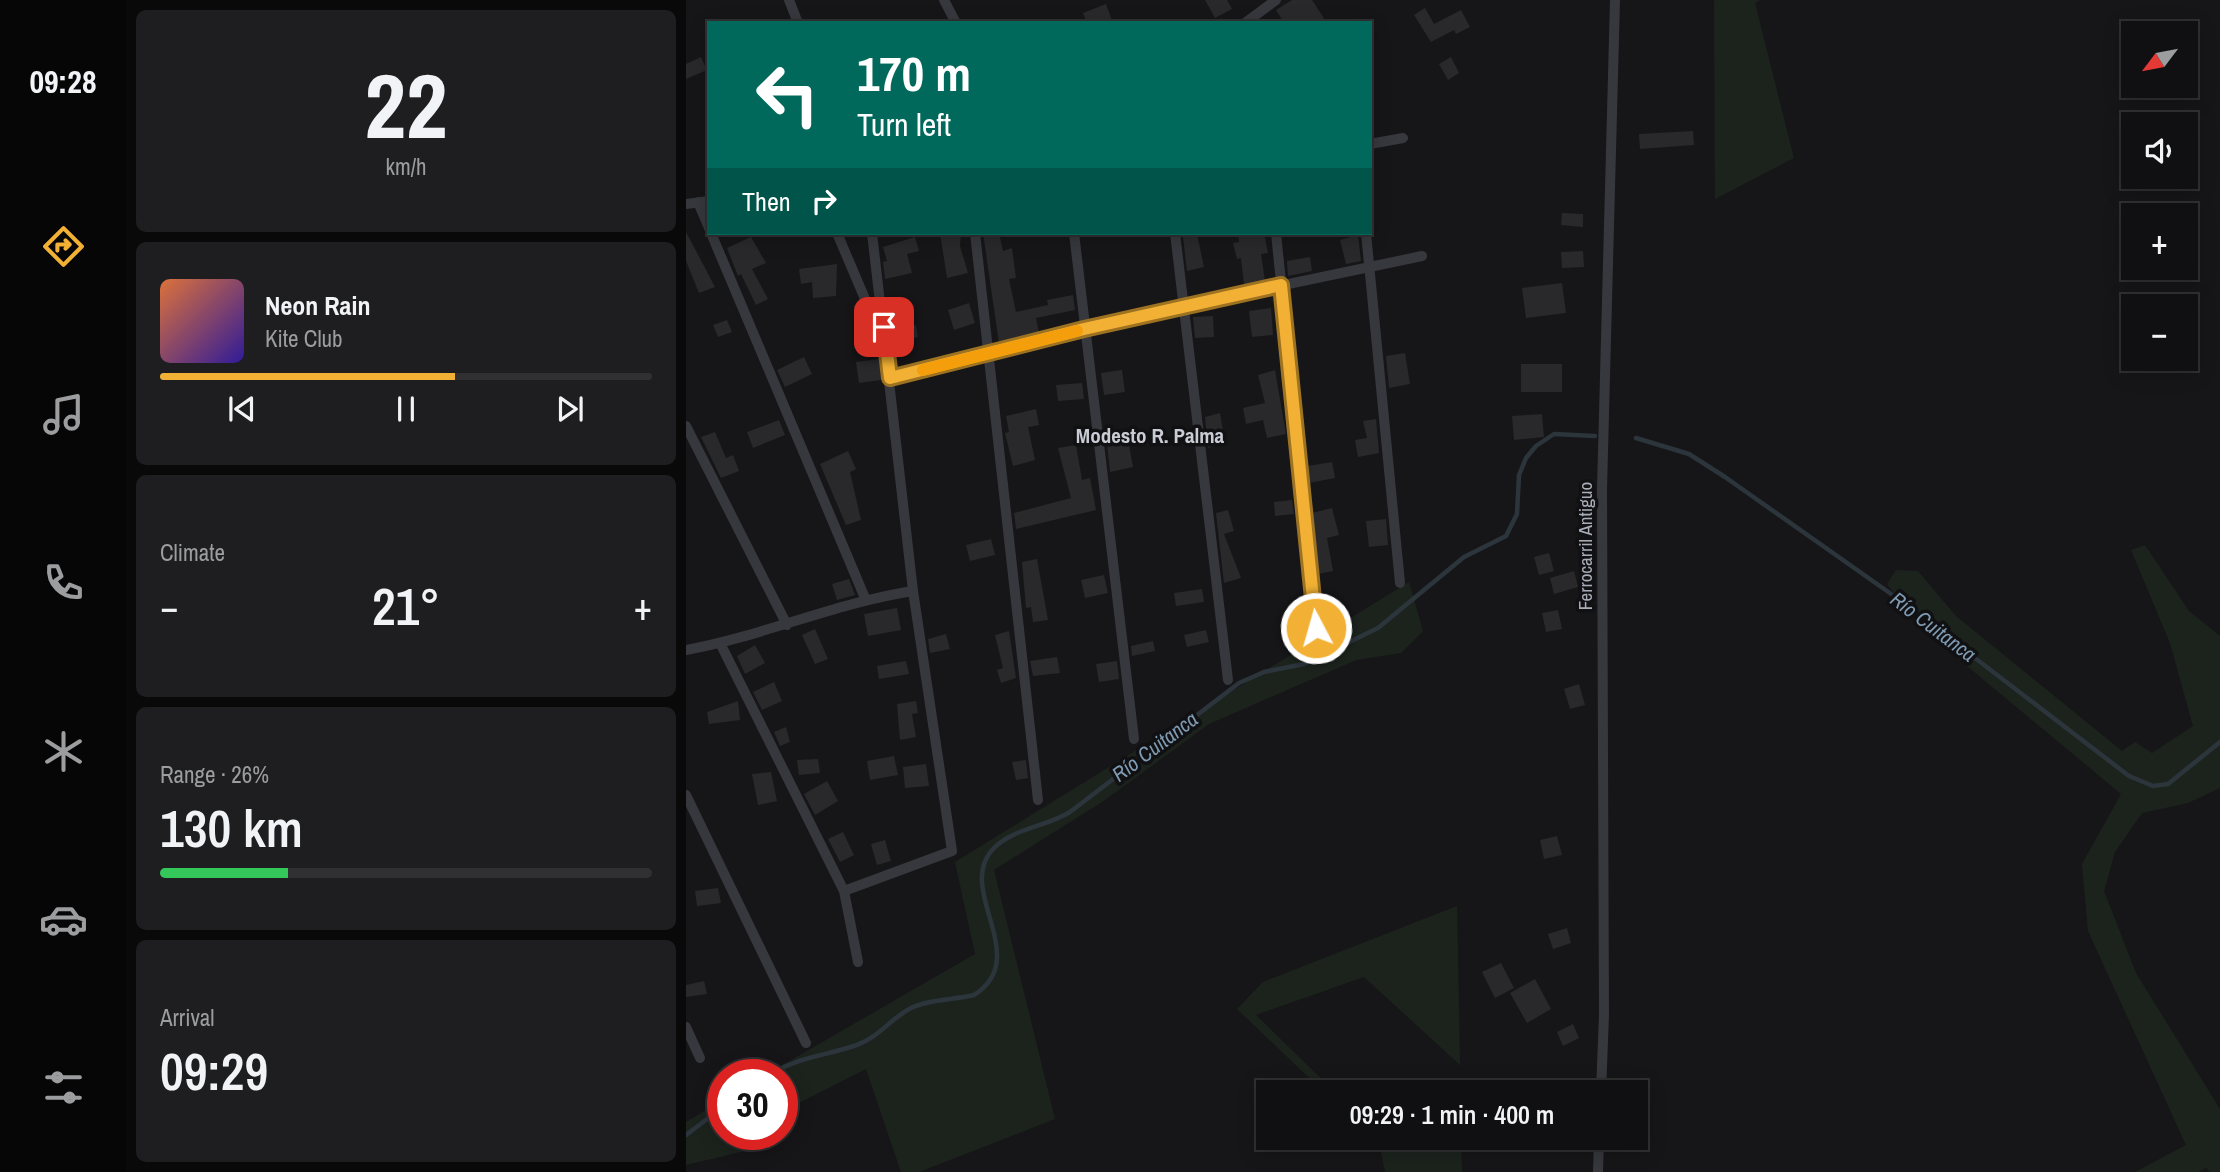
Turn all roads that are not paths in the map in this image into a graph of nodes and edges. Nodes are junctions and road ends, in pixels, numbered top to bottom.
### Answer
1 (789, 0) edge
2 (944, 0) edge
3 (1276, 0) edge
4 (1615, 0) edge
5 (797, 21) edge
6 (955, 21) edge
7 (1248, 21) edge
8 (1403, 138) dead end
9 (1372, 144) edge
10 (703, 202) edge
11 (686, 204) edge
12 (707, 219) edge
13 (712, 235) edge
14 (838, 235) edge
15 (872, 235) edge
16 (975, 235) edge
17 (1074, 235) edge
18 (1175, 235) edge
19 (1276, 235) edge
20 (1366, 235) edge
21 (1422, 256) dead end
22 (1370, 267) junction
23 (1281, 285) junction
24 (1183, 306) junction
25 (1084, 329) junction
26 (887, 351) junction
27 (988, 353) junction
28 (890, 378) junction
29 (686, 426) edge
30 (1400, 583) dead end
31 (913, 591) junction
32 (865, 598) junction
33 (787, 625) junction
34 (1316, 628) dead end
35 (720, 643) junction
36 (687, 647) edge
37 (1228, 680) dead end
38 (1134, 739) dead end
39 (686, 795) edge
40 (1038, 800) dead end
41 (844, 891) junction
42 (858, 962) dead end
43 (686, 1027) edge
44 (806, 1043) dead end
45 (700, 1058) dead end
46 (1601, 1080) edge
47 (1599, 1150) edge
48 (1598, 1172) edge

1 - 5 street
2 - 6 street
3 - 7 street
4 - 46 street, Ferrocarril Antiguo
8 - 9 street
10 - 11 street
10 - 12 street
13 - 32 street
14 - 26 street
15 - 26 street
16 - 27 street
17 - 25 street
18 - 24 street
19 - 23 street
20 - 22 street
21 - 22 street
22 - 23 street
22 - 30 street
23 - 24 street
23 - 34 street
24 - 25 street
24 - 37 street
25 - 27 street
25 - 38 street
26 - 28 street
27 - 28 street
27 - 40 street
28 - 31 street
29 - 33 street
31 - 32 street
31 - 41 street
32 - 33 street
33 - 35 street
35 - 36 street
35 - 41 street
39 - 44 street
41 - 42 street
43 - 45 street
47 - 48 street

